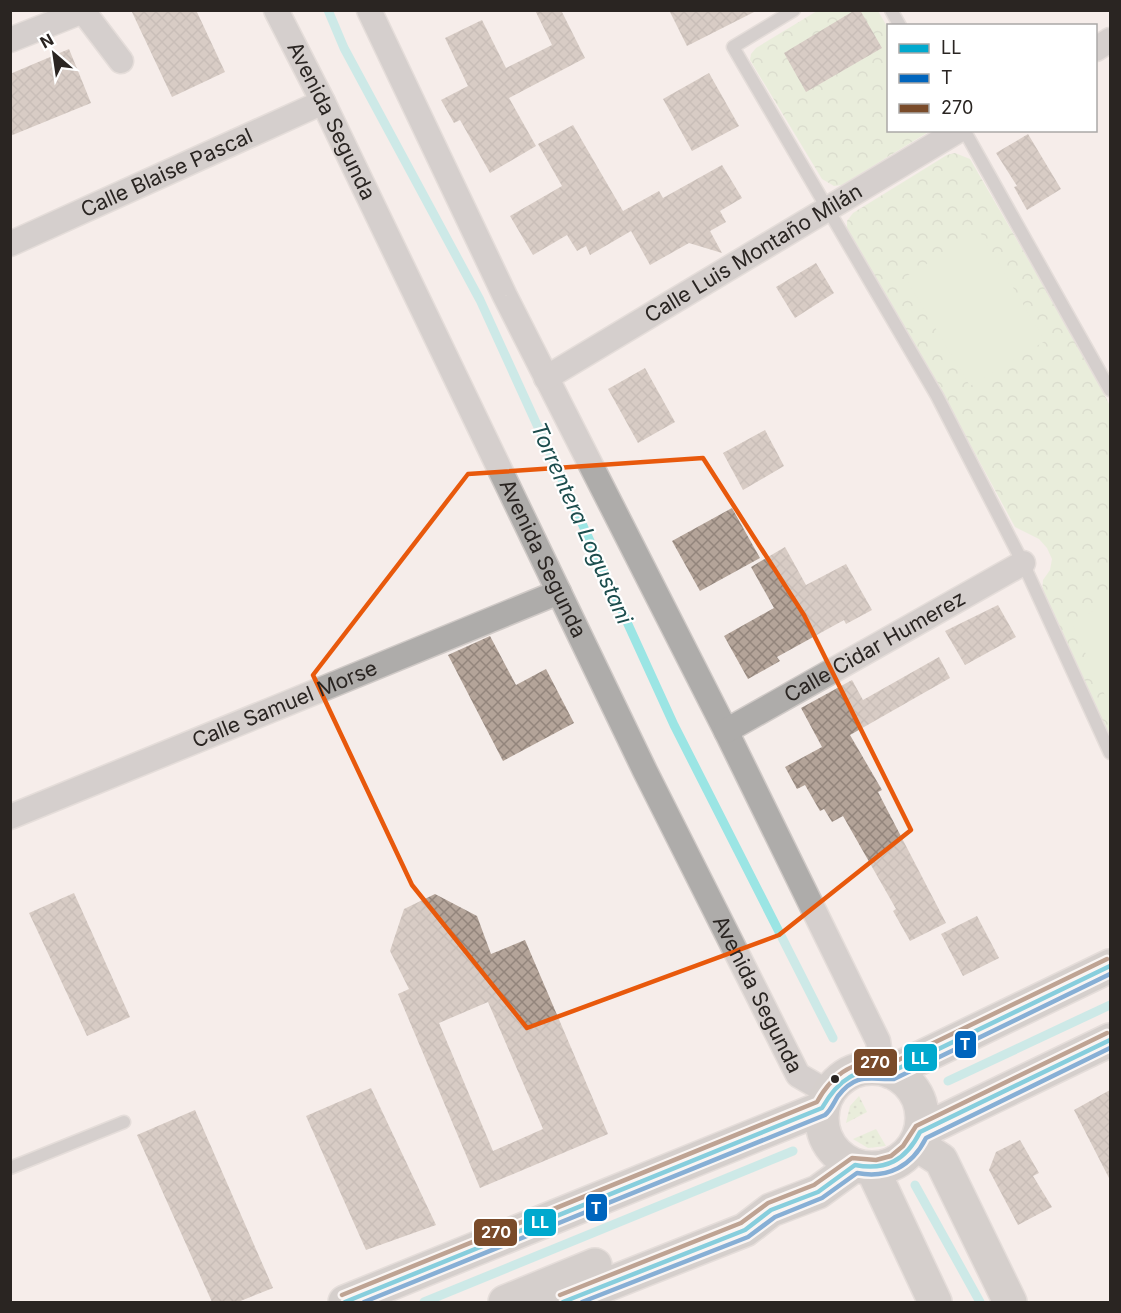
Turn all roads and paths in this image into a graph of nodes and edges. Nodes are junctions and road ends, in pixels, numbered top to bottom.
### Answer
1 (276, 10) edge
2 (369, 10) edge
3 (794, 10) edge
4 (891, 10) edge
5 (899, 24) edge
6 (10, 40) edge
7 (1110, 40) edge
8 (1097, 48) edge
9 (121, 61) dead end
10 (323, 102) junction
11 (956, 132) edge
12 (965, 132) edge
13 (828, 209) junction
14 (10, 244) edge
15 (546, 378) junction
16 (1110, 390) edge
17 (1023, 563) junction
18 (559, 592) junction
19 (726, 732) junction
20 (1110, 753) edge
21 (10, 817) edge
22 (1110, 966) edge
23 (1110, 1040) edge
24 (886, 1071) junction
25 (826, 1101) junction
26 (124, 1122) dead end
27 (918, 1138) junction
28 (863, 1167) junction
29 (10, 1168) edge
30 (771, 1210) junction
31 (345, 1302) edge
32 (505, 1302) edge
33 (563, 1302) edge
34 (935, 1302) edge
35 (1010, 1302) edge

1 - 10 street, Avenida Segunda
2 - 15 street
3 - 13 lane
4 - 5 lane
6 - 9 street
7 - 8 street
10 - 14 street, Calle Blaise Pascal
10 - 18 street, Avenida Segunda
11 - 13 street, Calle Luis Montaño Milán
12 - 16 lane
13 - 15 street, Calle Luis Montaño Milán
13 - 17 lane
15 - 19 street
17 - 19 street, Calle Cidar Humerez
17 - 20 lane
18 - 21 street, Calle Samuel Morse
18 - 25 street, Avenida Segunda
19 - 24 street
22 - 24 main road
23 - 27 main road
24 - 25 main road
24 - 27 main road
25 - 28 main road
25 - 31 main road
26 - 29 lane
27 - 28 main road
27 - 35 main road
28 - 30 main road
28 - 34 main road
30 - 32 main road
30 - 33 main road

